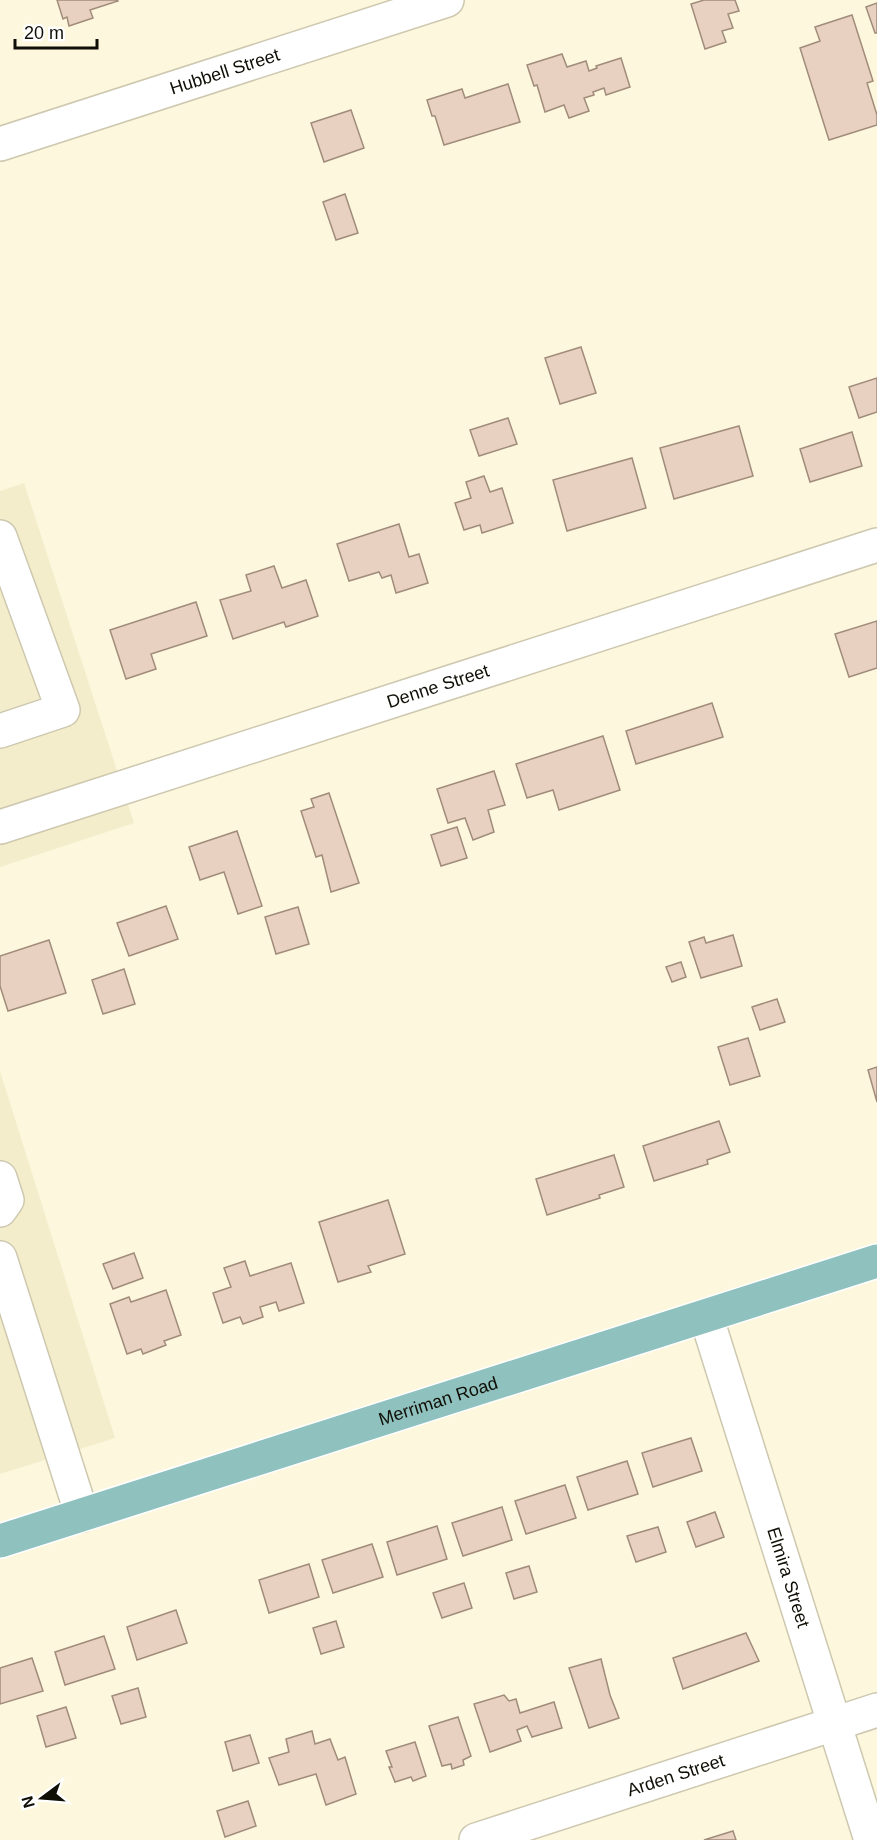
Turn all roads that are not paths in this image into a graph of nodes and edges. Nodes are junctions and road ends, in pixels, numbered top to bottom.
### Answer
1 (447, 0) edge
2 (0, 144) edge
3 (0, 537) edge
4 (877, 545) edge
5 (0, 731) edge
6 (0, 827) edge
7 (0, 1178) edge
8 (0, 1210) edge
9 (0, 1258) edge
10 (877, 1261) edge
11 (706, 1316) junction
12 (82, 1515) junction
13 (0, 1541) edge
14 (877, 1710) edge
15 (834, 1724) junction
16 (476, 1840) edge
17 (872, 1840) edge

1 - 2 street, Hubbell Street
3 - 5 street
4 - 6 street, Denne Street
7 - 8 street
9 - 12 street
10 - 11 main road, Merriman Road
11 - 12 main road, Merriman Road
11 - 15 street, Elmira Street
12 - 13 main road, Merriman Road
14 - 15 street, Arden Street
15 - 16 street, Arden Street
15 - 17 street, Elmira Street

